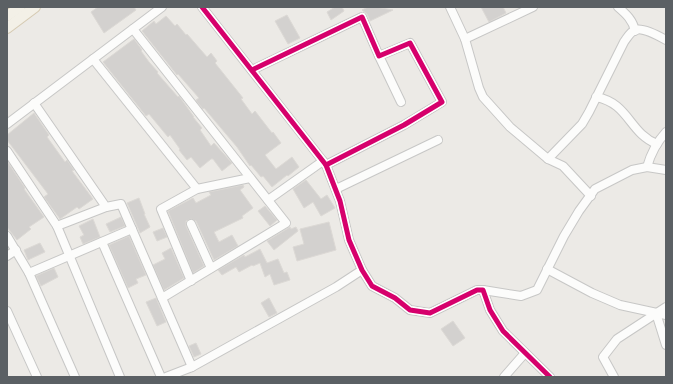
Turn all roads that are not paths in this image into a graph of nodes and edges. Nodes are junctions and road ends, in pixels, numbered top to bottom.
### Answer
1 (20, 7) edge
2 (35, 7) edge
3 (162, 7) edge
4 (202, 7) edge
5 (450, 7) edge
6 (533, 7) edge
7 (618, 7) edge
8 (7, 16) edge
9 (7, 28) edge
10 (133, 29) junction
11 (634, 30) junction
12 (465, 39) junction
13 (666, 40) edge
14 (379, 56) junction
15 (93, 59) junction
16 (252, 70) junction
17 (596, 97) junction
18 (401, 102) dead end
19 (34, 103) junction
20 (7, 124) edge
21 (666, 132) edge
22 (438, 140) dead end
23 (656, 144) junction
24 (7, 151) edge
25 (548, 159) junction
26 (325, 163) junction
27 (647, 167) junction
28 (666, 170) edge
29 (250, 178) junction
30 (197, 189) junction
31 (336, 189) junction
32 (591, 196) junction
33 (268, 200) junction
34 (106, 207) junction
35 (191, 224) dead end
36 (57, 226) junction
37 (132, 229) junction
38 (7, 236) edge
39 (102, 242) junction
40 (16, 250) junction
41 (7, 256) edge
42 (69, 256) junction
43 (211, 268) junction
44 (547, 269) junction
45 (362, 270) junction
46 (29, 273) junction
47 (191, 281) junction
48 (483, 290) junction
49 (162, 298) junction
50 (666, 307) edge
51 (7, 311) edge
52 (656, 313) junction
53 (666, 315) edge
54 (666, 345) edge
55 (525, 353) junction
56 (192, 367) junction
57 (37, 377) edge
58 (75, 377) edge
59 (120, 377) edge
60 (161, 377) edge
61 (166, 377) edge
62 (504, 377) edge
63 (550, 377) edge
64 (614, 377) edge

1 - 8 main road
2 - 9 main road
3 - 10 street
4 - 16 street
5 - 12 street
6 - 12 street
7 - 11 street
10 - 15 street
10 - 29 street
11 - 13 street
11 - 17 street
12 - 25 street
14 - 16 street
14 - 18 street
14 - 26 street
15 - 19 street
15 - 30 street
16 - 26 street
17 - 23 street
17 - 25 street
19 - 20 street
19 - 34 street
21 - 23 street
22 - 31 street
23 - 27 street
24 - 36 street
25 - 32 street
26 - 31 street
26 - 33 street
27 - 28 street
27 - 32 street
29 - 30 street
29 - 33 street
30 - 47 street
31 - 45 street
32 - 44 street
33 - 43 street
34 - 36 street
34 - 37 street
35 - 43 street
36 - 42 street
37 - 39 street
37 - 49 street
38 - 40 street
39 - 42 street
39 - 60 street
40 - 41 street
40 - 46 street
42 - 46 street
42 - 59 street
43 - 47 street
44 - 48 street
44 - 52 street
45 - 48 street
45 - 56 street
46 - 58 street
47 - 49 street
48 - 55 street
49 - 56 street
50 - 52 street
51 - 57 street
52 - 53 street
52 - 54 street
52 - 64 street
55 - 62 street
55 - 63 street
56 - 61 street

